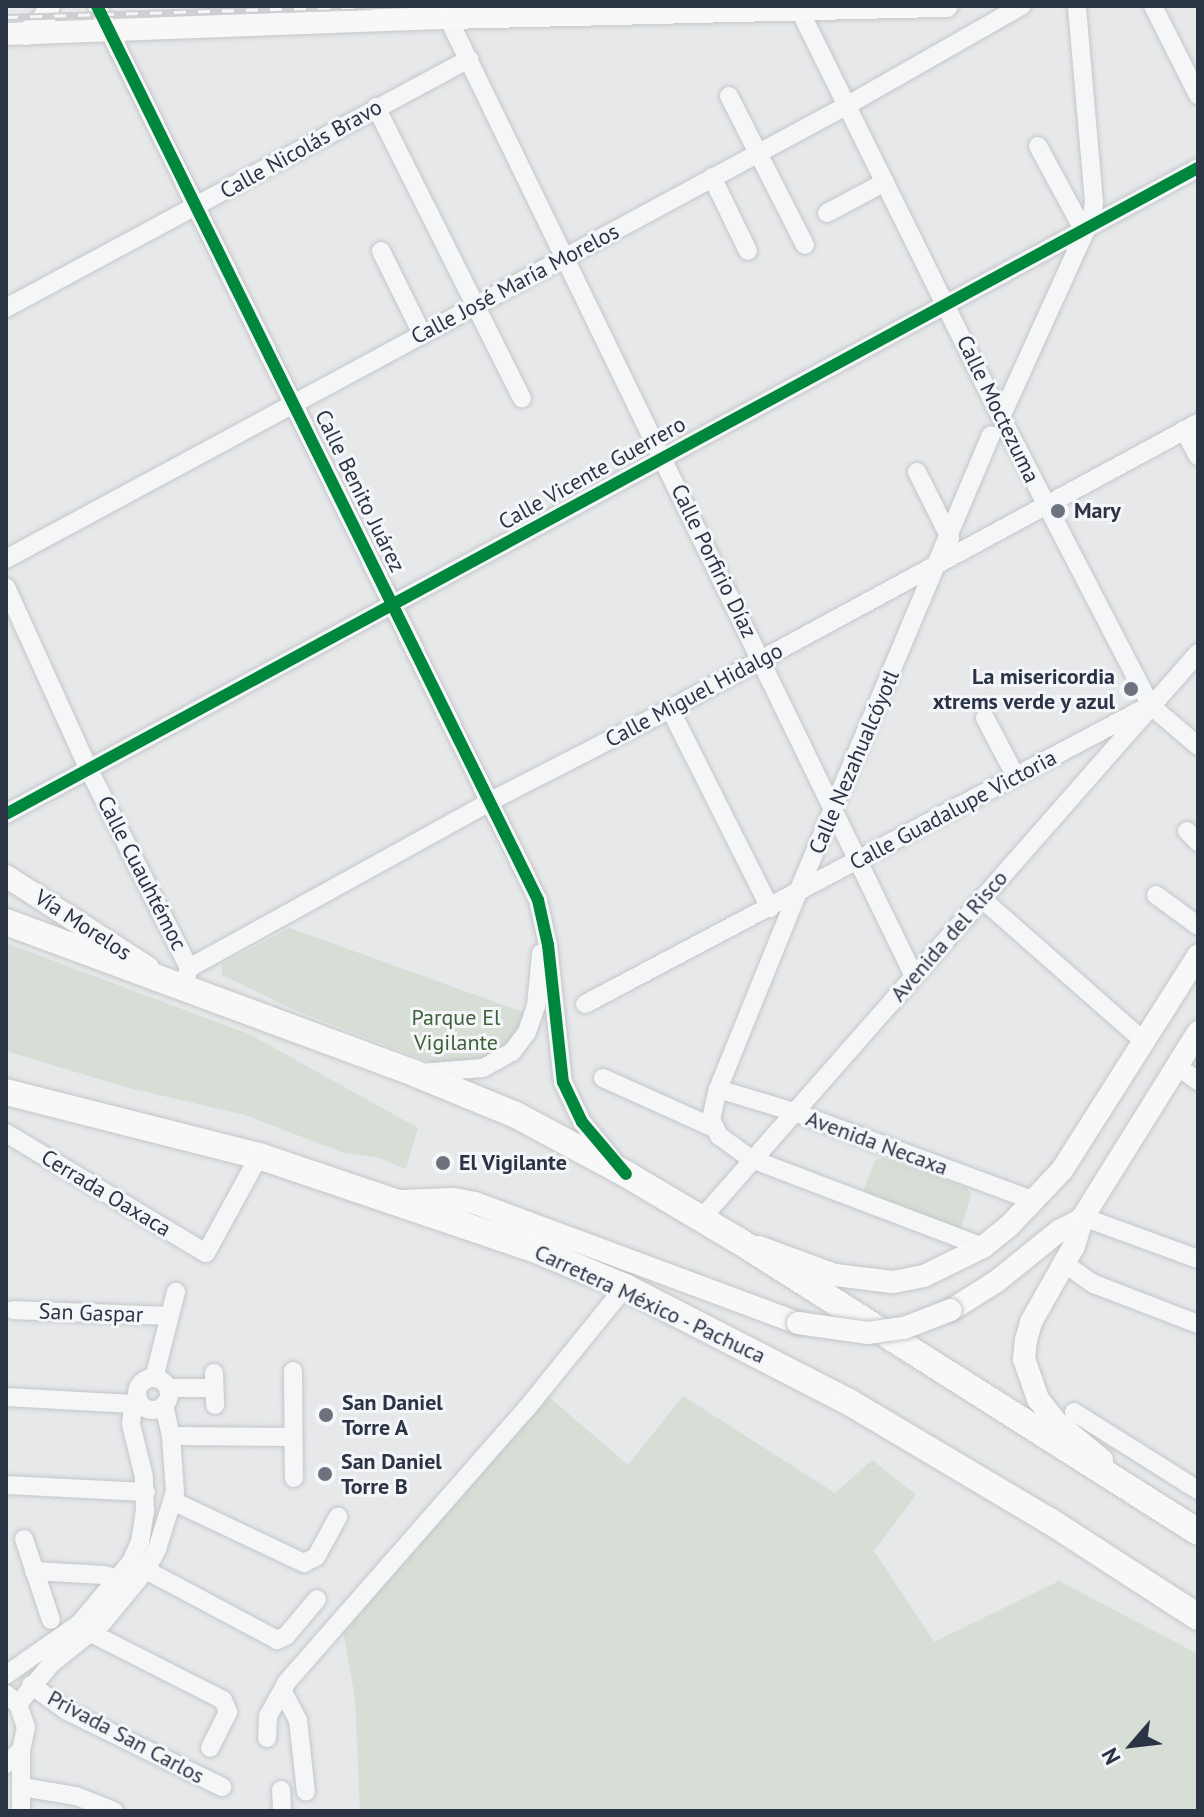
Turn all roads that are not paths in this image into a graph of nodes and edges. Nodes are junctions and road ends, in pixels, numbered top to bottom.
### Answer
1 (49, 6) edge
2 (97, 6) edge
3 (947, 6) edge
4 (1021, 6) edge
5 (1077, 6) edge
6 (1153, 6) edge
7 (800, 11) junction
8 (448, 18) junction
9 (108, 30) junction
10 (16, 34) edge
11 (6, 45) edge
12 (469, 59) junction
13 (1198, 95) edge
14 (729, 96) dead end
15 (846, 106) junction
16 (376, 107) junction
17 (1038, 146) dead end
18 (758, 152) junction
19 (1198, 168) edge
20 (712, 177) junction
21 (885, 182) junction
22 (196, 206) junction
23 (827, 213) dead end
24 (1084, 231) junction
25 (805, 245) dead end
26 (381, 251) dead end
27 (748, 251) dead end
28 (566, 258) junction
29 (946, 303) junction
30 (477, 304) junction
31 (6, 308) edge
32 (422, 334) junction
33 (522, 399) dead end
34 (296, 404) junction
35 (1001, 417) junction
36 (1191, 426) edge
37 (991, 435) dead end
38 (1198, 456) edge
39 (662, 457) junction
40 (917, 472) dead end
41 (1046, 504) junction
42 (950, 538) junction
43 (6, 559) edge
44 (936, 565) junction
45 (6, 587) edge
46 (394, 605) junction
47 (1198, 653) edge
48 (763, 659) junction
49 (1150, 705) junction
50 (670, 709) junction
51 (985, 718) dead end
52 (1198, 746) edge
53 (89, 770) junction
54 (1015, 775) junction
55 (491, 801) junction
56 (835, 808) junction
57 (6, 814) edge
58 (859, 860) junction
59 (6, 876) edge
60 (797, 894) junction
61 (1156, 895) dead end
62 (982, 899) junction
63 (770, 908) junction
64 (6, 922) edge
65 (1198, 926) edge
66 (545, 931) junction
67 (1198, 956) edge
68 (159, 976) junction
69 (914, 976) junction
70 (186, 977) junction
71 (585, 1004) dead end
72 (1198, 1032) edge
73 (1145, 1042) junction
74 (1177, 1066) junction
75 (416, 1074) junction
76 (603, 1078) dead end
77 (1198, 1081) edge
78 (718, 1089) junction
79 (6, 1092) edge
80 (794, 1112) junction
81 (712, 1127) junction
82 (6, 1133) edge
83 (259, 1156) junction
84 (751, 1159) junction
85 (626, 1174) junction
86 (393, 1201) junction
87 (1035, 1201) junction
88 (1082, 1218) junction
89 (701, 1219) junction
90 (739, 1241) junction
91 (983, 1247) junction
92 (1196, 1253) edge
93 (1065, 1264) junction
94 (625, 1287) junction
95 (176, 1292) dead end
96 (13, 1310) dead end
97 (169, 1316) junction
98 (1198, 1324) edge
99 (293, 1371) dead end
100 (214, 1389) dead end
101 (162, 1390) junction
102 (6, 1397) edge
103 (135, 1401) junction
104 (1074, 1412) dead end
105 (171, 1436) junction
106 (293, 1437) junction
107 (294, 1478) dead end
108 (6, 1485) edge
109 (1198, 1490) edge
110 (146, 1492) junction
111 (1153, 1502) junction
112 (173, 1509) junction
113 (145, 1512) junction
114 (338, 1517) dead end
115 (1198, 1532) edge
116 (24, 1539) dead end
117 (146, 1570) junction
118 (34, 1571) junction
119 (119, 1579) junction
120 (317, 1599) dead end
121 (1198, 1617) edge
122 (51, 1620) dead end
123 (91, 1633) junction
124 (60, 1648) junction
125 (6, 1675) edge
126 (31, 1685) junction
127 (283, 1692) junction
128 (12, 1699) edge
129 (267, 1738) dead end
130 (210, 1748) dead end
131 (21, 1750) junction
132 (6, 1764) edge
133 (22, 1787) junction
134 (222, 1787) dead end
135 (281, 1790) dead end
136 (306, 1792) dead end
137 (21, 1811) edge
138 (114, 1811) edge
139 (282, 1811) edge

1 - 10 main road
2 - 9 street, Calle Benito Juárez
3 - 7 main road
4 - 15 street, Calle José María Morelos
5 - 24 street
6 - 13 street
7 - 8 main road
7 - 15 street, Calle Moctezuma
8 - 9 main road
8 - 12 street, Calle Porfirio Díaz
9 - 10 main road
9 - 22 street, Calle Benito Juárez
10 - 11 street
12 - 16 street, Calle Nicolás Bravo
12 - 28 street, Calle Porfirio Díaz
14 - 18 street
15 - 18 street, Calle José María Morelos
15 - 21 street, Calle Moctezuma
16 - 22 street, Calle Nicolás Bravo
16 - 30 street
17 - 24 street
18 - 20 street, Calle José María Morelos
18 - 25 street
19 - 24 street, Calle Vicente Guerrero
20 - 27 street
20 - 28 street, Calle José María Morelos
21 - 23 street
21 - 29 street, Calle Moctezuma
22 - 31 street, Calle Nicolás Bravo
22 - 34 street, Calle Benito Juárez
24 - 29 street, Calle Vicente Guerrero
24 - 35 street
26 - 32 street
28 - 30 street, Calle José María Morelos
28 - 39 street, Calle Porfirio Díaz
29 - 35 street, Calle Moctezuma
29 - 39 street, Calle Vicente Guerrero
30 - 32 street, Calle José María Morelos
30 - 33 street
32 - 34 street, Calle José María Morelos
34 - 43 street, Calle José María Morelos
34 - 46 street, Calle Benito Juárez
35 - 41 street, Calle Moctezuma
36 - 38 street
36 - 41 street, Calle Miguel Hidalgo
37 - 42 street, Calle Nezahualcóyotl
39 - 46 street, Calle Vicente Guerrero
39 - 48 street, Calle Porfirio Díaz
40 - 42 street
41 - 44 street, Calle Miguel Hidalgo
41 - 49 street, Calle Moctezuma
42 - 44 street, Calle Nezahualcóyotl
44 - 48 street, Calle Miguel Hidalgo
44 - 56 street, Calle Nezahualcóyotl
45 - 53 street, Calle Cuauhtémoc
46 - 53 street, Calle Vicente Guerrero
46 - 55 street, Calle Benito Juárez
47 - 49 street, Avenida del Risco
48 - 50 street, Calle Miguel Hidalgo
48 - 56 street, Calle Porfirio Díaz
49 - 52 street, Calle Moctezuma
49 - 54 street, Calle Guadalupe Victoria
49 - 62 street, Avenida del Risco
50 - 55 street, Calle Miguel Hidalgo
50 - 63 street
51 - 54 street
53 - 57 street, Calle Vicente Guerrero
53 - 70 street, Calle Cuauhtémoc
54 - 58 street, Calle Guadalupe Victoria
55 - 66 street, Calle Benito Juárez
55 - 70 street, Calle Miguel Hidalgo
56 - 58 street, Calle Porfirio Díaz
56 - 60 street, Calle Nezahualcóyotl
58 - 60 street, Calle Guadalupe Victoria
58 - 69 street, Calle Porfirio Díaz
59 - 68 main road, Vía Morelos
60 - 63 street, Calle Guadalupe Victoria
60 - 78 street, Calle Nezahualcóyotl
61 - 65 street
62 - 69 street, Avenida del Risco
62 - 73 street
63 - 71 street, Calle Guadalupe Victoria
64 - 68 highway
66 - 75 street, Calle Benito Juárez
66 - 85 street, Calle Benito Juárez
67 - 73 main road
68 - 70 highway
69 - 80 street, Avenida del Risco
70 - 75 highway
72 - 74 main road
73 - 87 main road
74 - 77 street
74 - 88 main road
75 - 85 highway
76 - 81 street
78 - 80 street, Avenida Necaxa
78 - 81 street, Calle Nezahualcóyotl
79 - 83 highway, Carretera México - Pachuca
80 - 84 street, Avenida del Risco
80 - 87 street, Avenida Necaxa
81 - 84 street
82 - 83 street, Cerrada Oaxaca
83 - 86 highway, Carretera México - Pachuca
84 - 89 street, Avenida del Risco
84 - 91 street
85 - 89 highway
86 - 88 main road, bridge
86 - 94 highway, Carretera México - Pachuca
87 - 91 main road
88 - 92 street
88 - 93 main road
89 - 90 highway
90 - 91 main road
90 - 111 highway
93 - 98 street
93 - 111 main road
94 - 121 highway, Carretera México - Pachuca
94 - 127 street
95 - 97 street
96 - 97 street, San Gaspar
97 - 101 street
99 - 106 street
100 - 101 street
101 - 103 street
101 - 103 street
101 - 105 street
102 - 103 street
103 - 110 street
104 - 109 street
105 - 106 street
105 - 112 street
106 - 107 street
108 - 110 street
110 - 113 street
111 - 115 highway
112 - 113 street
112 - 114 street
112 - 117 street
113 - 119 street
116 - 118 street
117 - 120 street
117 - 123 street
118 - 119 street
118 - 122 street
119 - 124 street
123 - 124 street
123 - 130 street
124 - 125 street
124 - 126 street
126 - 128 street
126 - 134 street, Privada San Carlos
127 - 129 street
127 - 136 street
128 - 131 street
131 - 132 street
131 - 133 street
133 - 137 street
133 - 138 street
135 - 139 street

